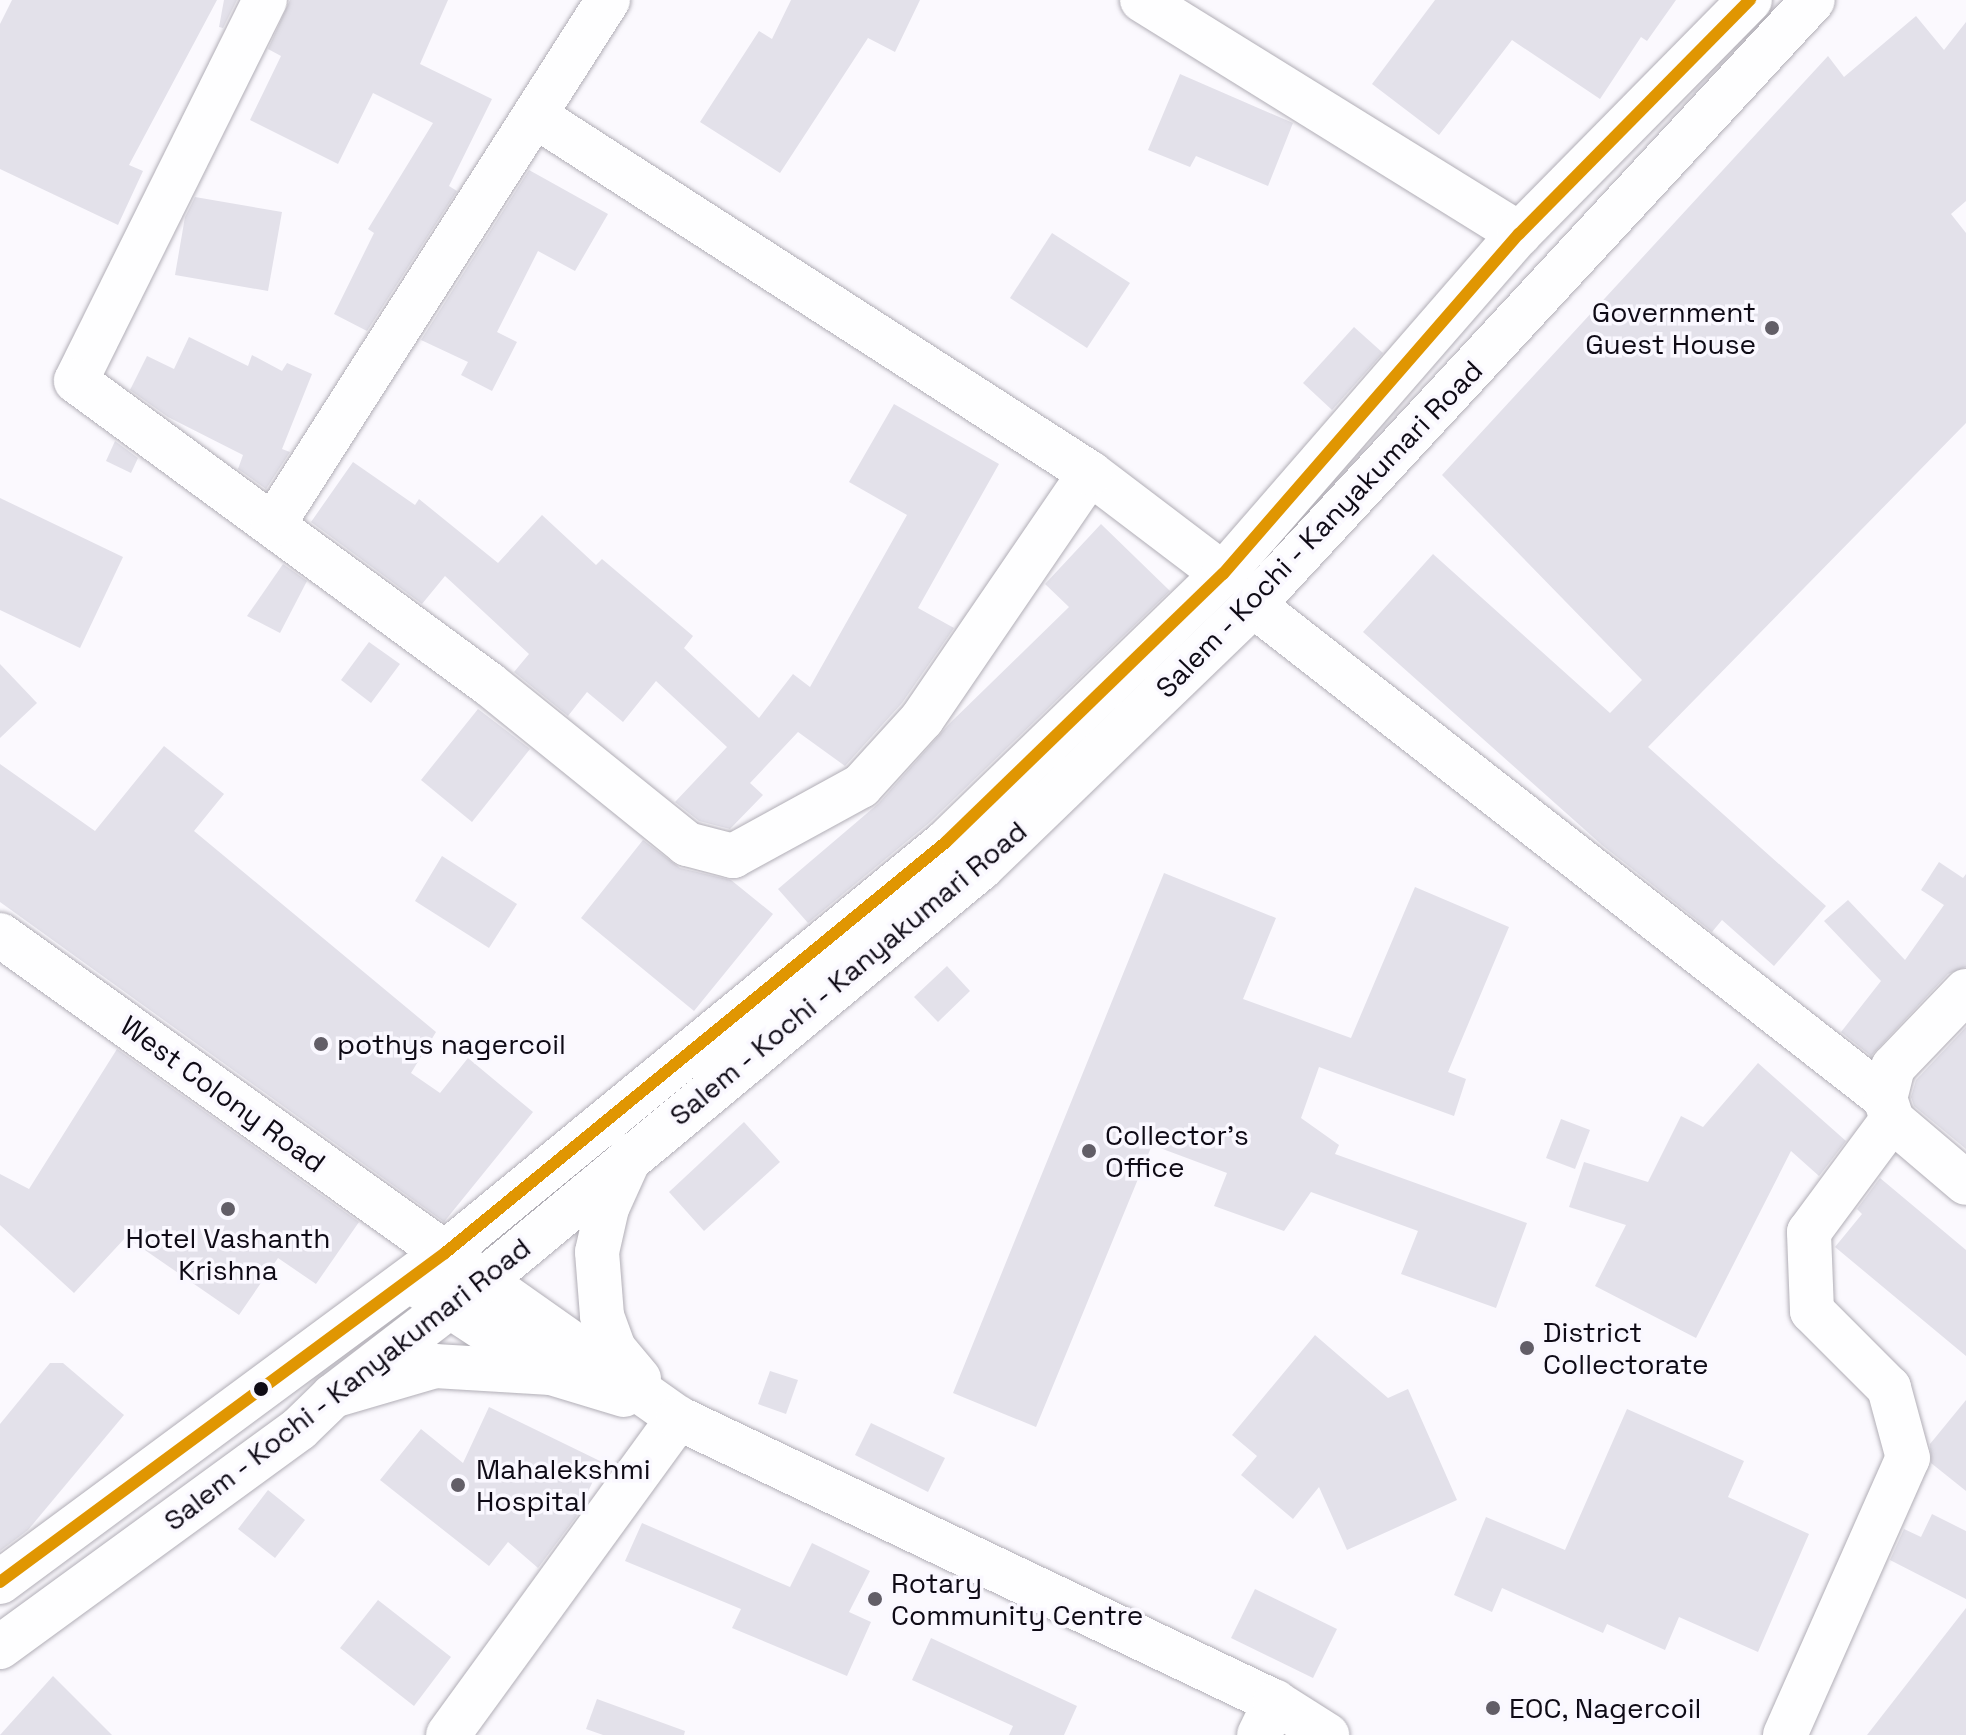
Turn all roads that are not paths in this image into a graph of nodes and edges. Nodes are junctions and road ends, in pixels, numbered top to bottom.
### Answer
1 (265, 0) edge
2 (608, 0) edge
3 (1142, 0) edge
4 (1813, 0) edge
5 (1738, 4) edge
6 (537, 117) junction
7 (1627, 125) junction
8 (1666, 163) junction
9 (1519, 234) junction
10 (1090, 473) junction
11 (273, 525) junction
12 (1223, 574) junction
13 (1253, 605) junction
14 (0, 935) edge
15 (1966, 991) edge
16 (1888, 1109) junction
17 (631, 1155) junction
18 (1966, 1183) edge
19 (445, 1253) junction
20 (408, 1279) junction
21 (483, 1281) junction
22 (448, 1307) junction
23 (551, 1373) junction
24 (333, 1396) junction
25 (671, 1413) junction
26 (0, 1582) edge
27 (0, 1647) edge
28 (1267, 1719) edge
29 (448, 1735) edge
30 (1327, 1735) edge
31 (1785, 1735) edge

1 - 11 main road
2 - 6 main road
3 - 9 main road
4 - 8 main road, Salem - Kochi - Kanyakumari Road
5 - 7 main road, Salem - Kochi - Kanyakumari Road
6 - 10 main road
6 - 11 main road
7 - 8 main road
7 - 9 main road, Salem - Kochi - Kanyakumari Road
8 - 13 main road, Salem - Kochi - Kanyakumari Road
9 - 12 main road, Salem - Kochi - Kanyakumari Road
10 - 11 main road
10 - 12 main road
12 - 19 main road, Salem - Kochi - Kanyakumari Road
13 - 16 main road
13 - 17 main road, Salem - Kochi - Kanyakumari Road
14 - 19 main road, West Colony Road
15 - 16 main road
16 - 18 main road
16 - 31 main road
17 - 21 main road, Salem - Kochi - Kanyakumari Road
17 - 25 main road
19 - 20 main road, Salem - Kochi - Kanyakumari Road
19 - 21 main road, West Colony Road
20 - 22 main road
20 - 26 main road, Salem - Kochi - Kanyakumari Road
21 - 22 main road, Salem - Kochi - Kanyakumari Road
21 - 25 main road, West Colony Road
22 - 23 main road
22 - 24 main road, Salem - Kochi - Kanyakumari Road
23 - 24 main road
23 - 25 main road
24 - 27 main road, Salem - Kochi - Kanyakumari Road
25 - 28 main road
25 - 29 main road
28 - 30 main road

